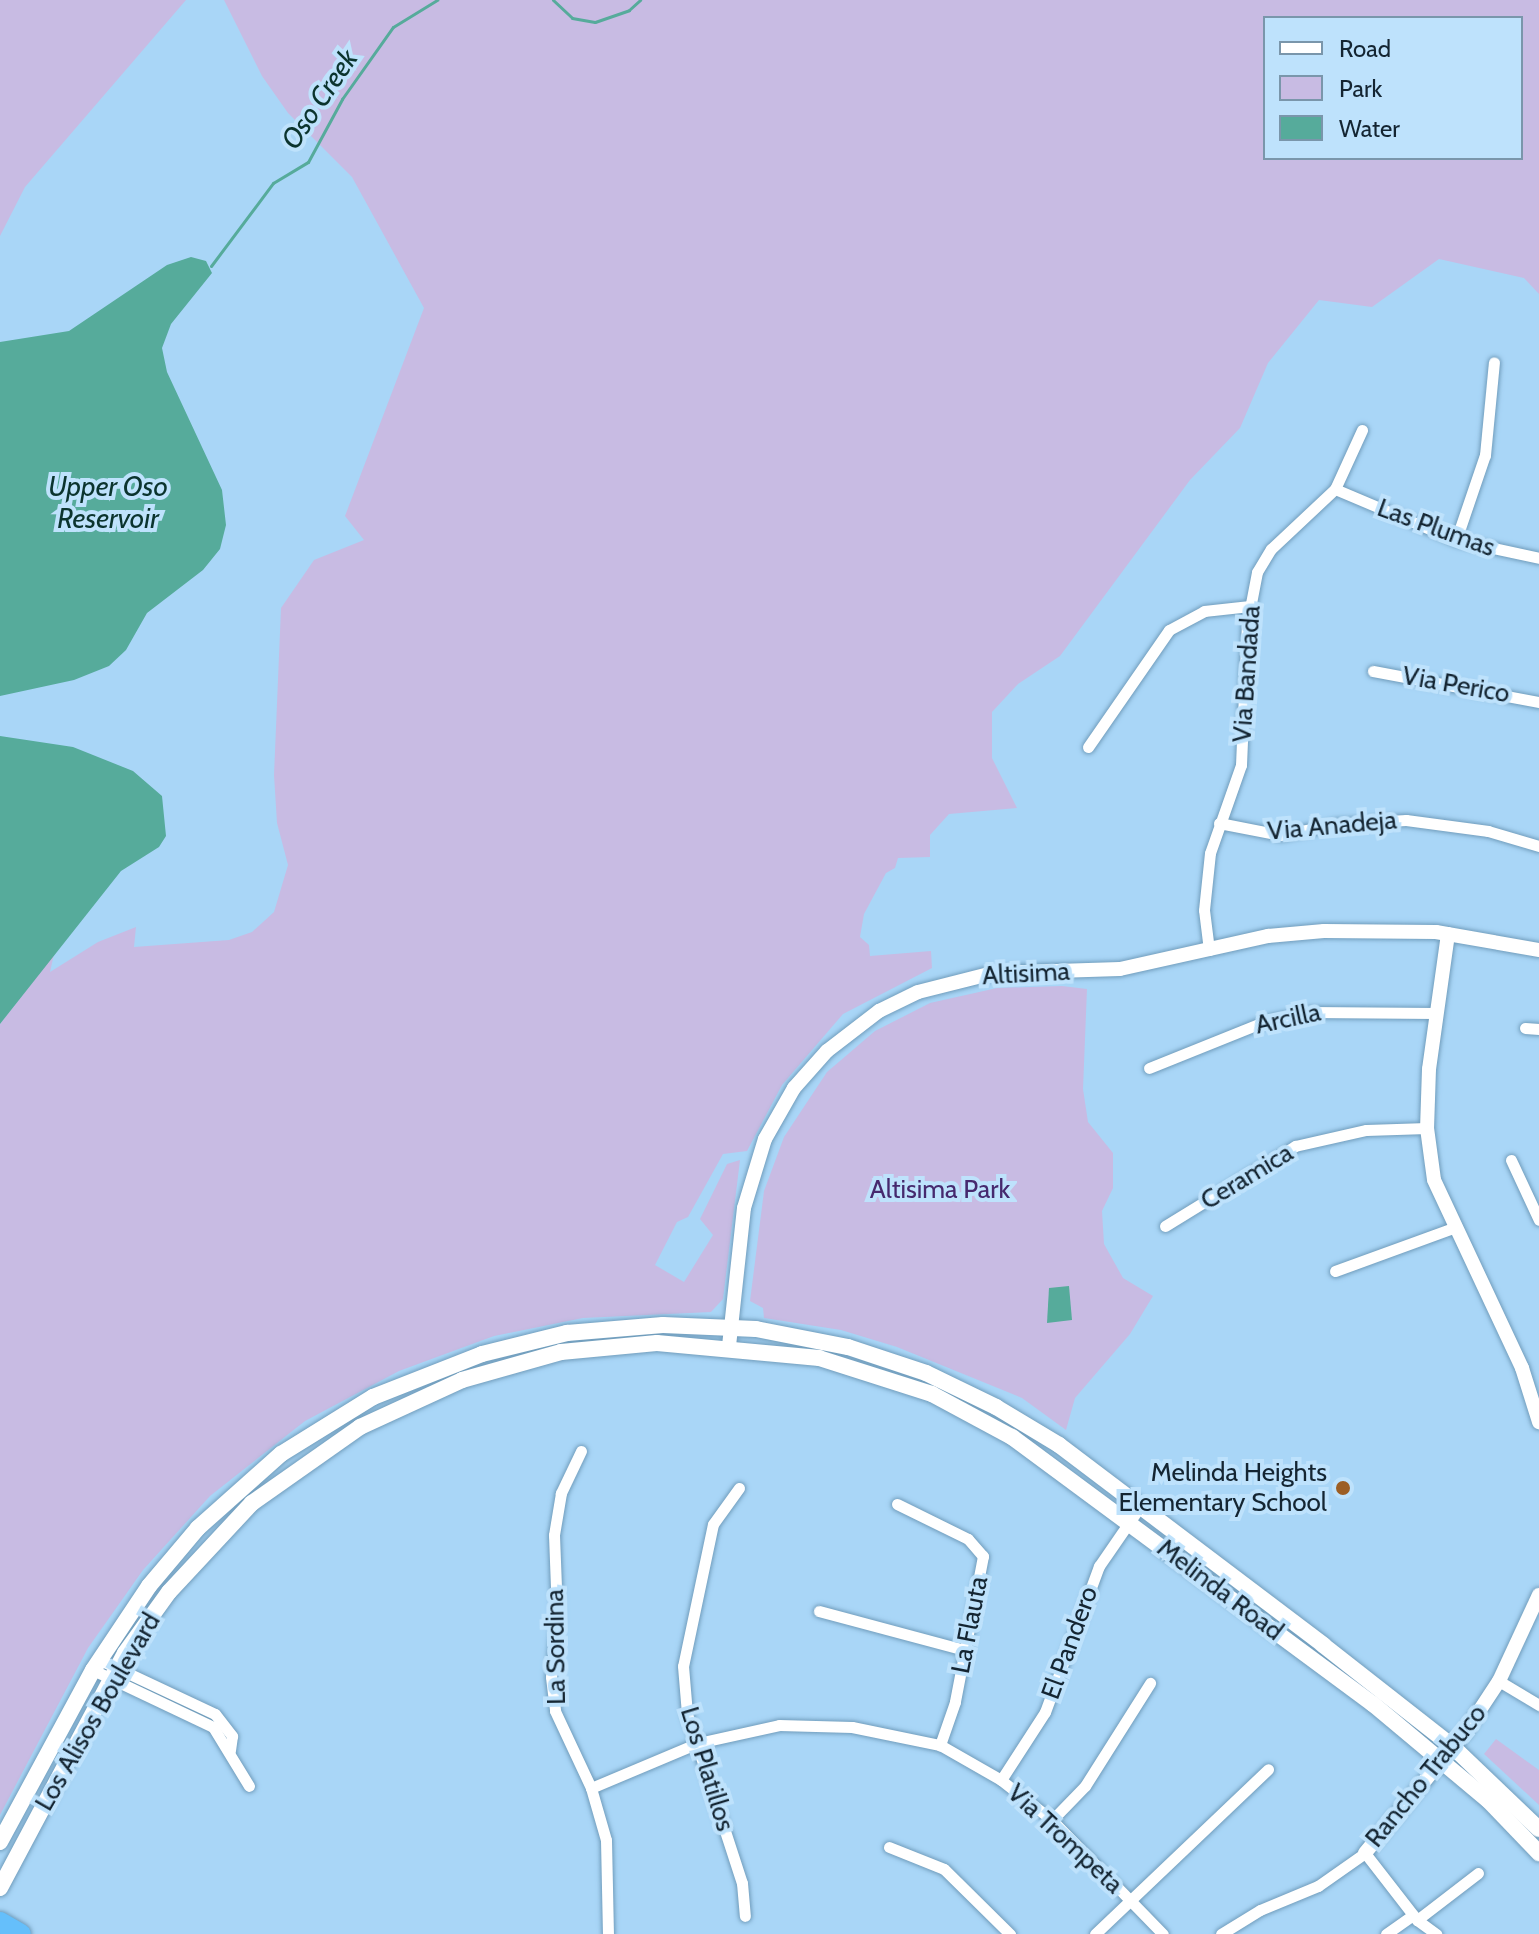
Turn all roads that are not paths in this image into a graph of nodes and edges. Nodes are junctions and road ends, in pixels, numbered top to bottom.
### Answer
1 (1494, 362) dead end
2 (1362, 430) dead end
3 (1335, 489) junction
4 (1456, 540) junction
5 (1539, 558) edge
6 (1250, 606) junction
7 (1373, 671) dead end
8 (1539, 702) edge
9 (1088, 747) dead end
10 (1219, 823) junction
11 (1539, 846) edge
12 (1448, 934) junction
13 (1209, 950) junction
14 (1539, 950) edge
15 (1436, 1013) junction
16 (1525, 1028) dead end
17 (1539, 1029) edge
18 (1149, 1068) dead end
19 (1427, 1128) junction
20 (1511, 1160) dead end
21 (1539, 1220) edge
22 (1165, 1226) dead end
23 (1453, 1228) junction
24 (1335, 1271) dead end
25 (732, 1327) junction
26 (729, 1346) junction
27 (1539, 1422) edge
28 (581, 1451) dead end
29 (739, 1488) dead end
30 (897, 1504) dead end
31 (1135, 1515) junction
32 (1538, 1603) edge
33 (819, 1611) dead end
34 (965, 1650) junction
35 (96, 1665) junction
36 (114, 1673) junction
37 (1499, 1681) junction
38 (1150, 1683) dead end
39 (1539, 1705) edge
40 (698, 1743) junction
41 (940, 1745) junction
42 (1446, 1752) junction
43 (1268, 1769) dead end
44 (1001, 1780) junction
45 (249, 1786) dead end
46 (591, 1788) junction
47 (1052, 1820) junction
48 (1539, 1829) edge
49 (0, 1842) edge
50 (889, 1847) dead end
51 (1365, 1853) junction
52 (1539, 1853) edge
53 (1478, 1873) dead end
54 (0, 1888) edge
55 (1129, 1900) junction
56 (745, 1916) dead end
57 (1415, 1917) junction
58 (0, 1922) edge
59 (21, 1934) edge
60 (608, 1934) edge
61 (1010, 1934) edge
62 (1095, 1934) edge
63 (1163, 1934) edge
64 (1221, 1934) edge
65 (1386, 1934) edge
66 (1436, 1934) edge

1 - 4 street
2 - 3 street, Via Bandada
3 - 4 street, Las Plumas
3 - 6 street, Via Bandada
4 - 5 street, Las Plumas
6 - 9 street
6 - 10 street, Via Bandada
7 - 8 street, Via Perico
10 - 11 street, Via Anadeja
10 - 13 street, Via Bandada
12 - 13 street, Altisima
12 - 14 street, Altisima
12 - 15 street
13 - 25 street, Altisima
15 - 18 street, Arcilla
15 - 19 street
16 - 17 street
19 - 22 street, Ceramica
19 - 23 street
20 - 21 street
23 - 24 street
23 - 27 street
25 - 26 street, Altisima
25 - 31 main road, Melinda Road
25 - 35 main road, Los Alisos Boulevard
26 - 31 main road, Melinda Road
26 - 36 main road, Los Alisos Boulevard
28 - 46 street, La Sordina
29 - 40 street, Los Platillos
30 - 34 street, La Flauta
31 - 42 main road, Melinda Road
31 - 44 street, El Pandero
32 - 37 street, Rancho Trabuco
33 - 34 street
34 - 41 street, La Flauta
35 - 36 street
35 - 49 main road, Los Alisos Boulevard
36 - 45 street
36 - 54 main road, Los Alisos Boulevard
37 - 39 street
37 - 42 street, Rancho Trabuco
38 - 47 street
40 - 41 street, Via Trompeta
40 - 46 street, Via Trompeta
40 - 56 street, Los Platillos
41 - 44 street, Via Trompeta
42 - 48 main road, Melinda Road
42 - 51 street, Rancho Trabuco
42 - 52 main road, Melinda Road
43 - 55 street
44 - 47 street, Via Trompeta
46 - 60 street, La Sordina
47 - 55 street, Via Trompeta
50 - 61 street
51 - 57 street
51 - 64 street, Rancho Trabuco
53 - 57 street
55 - 62 street
55 - 63 street, Via Trompeta
57 - 65 street
57 - 66 street
58 - 59 highway

